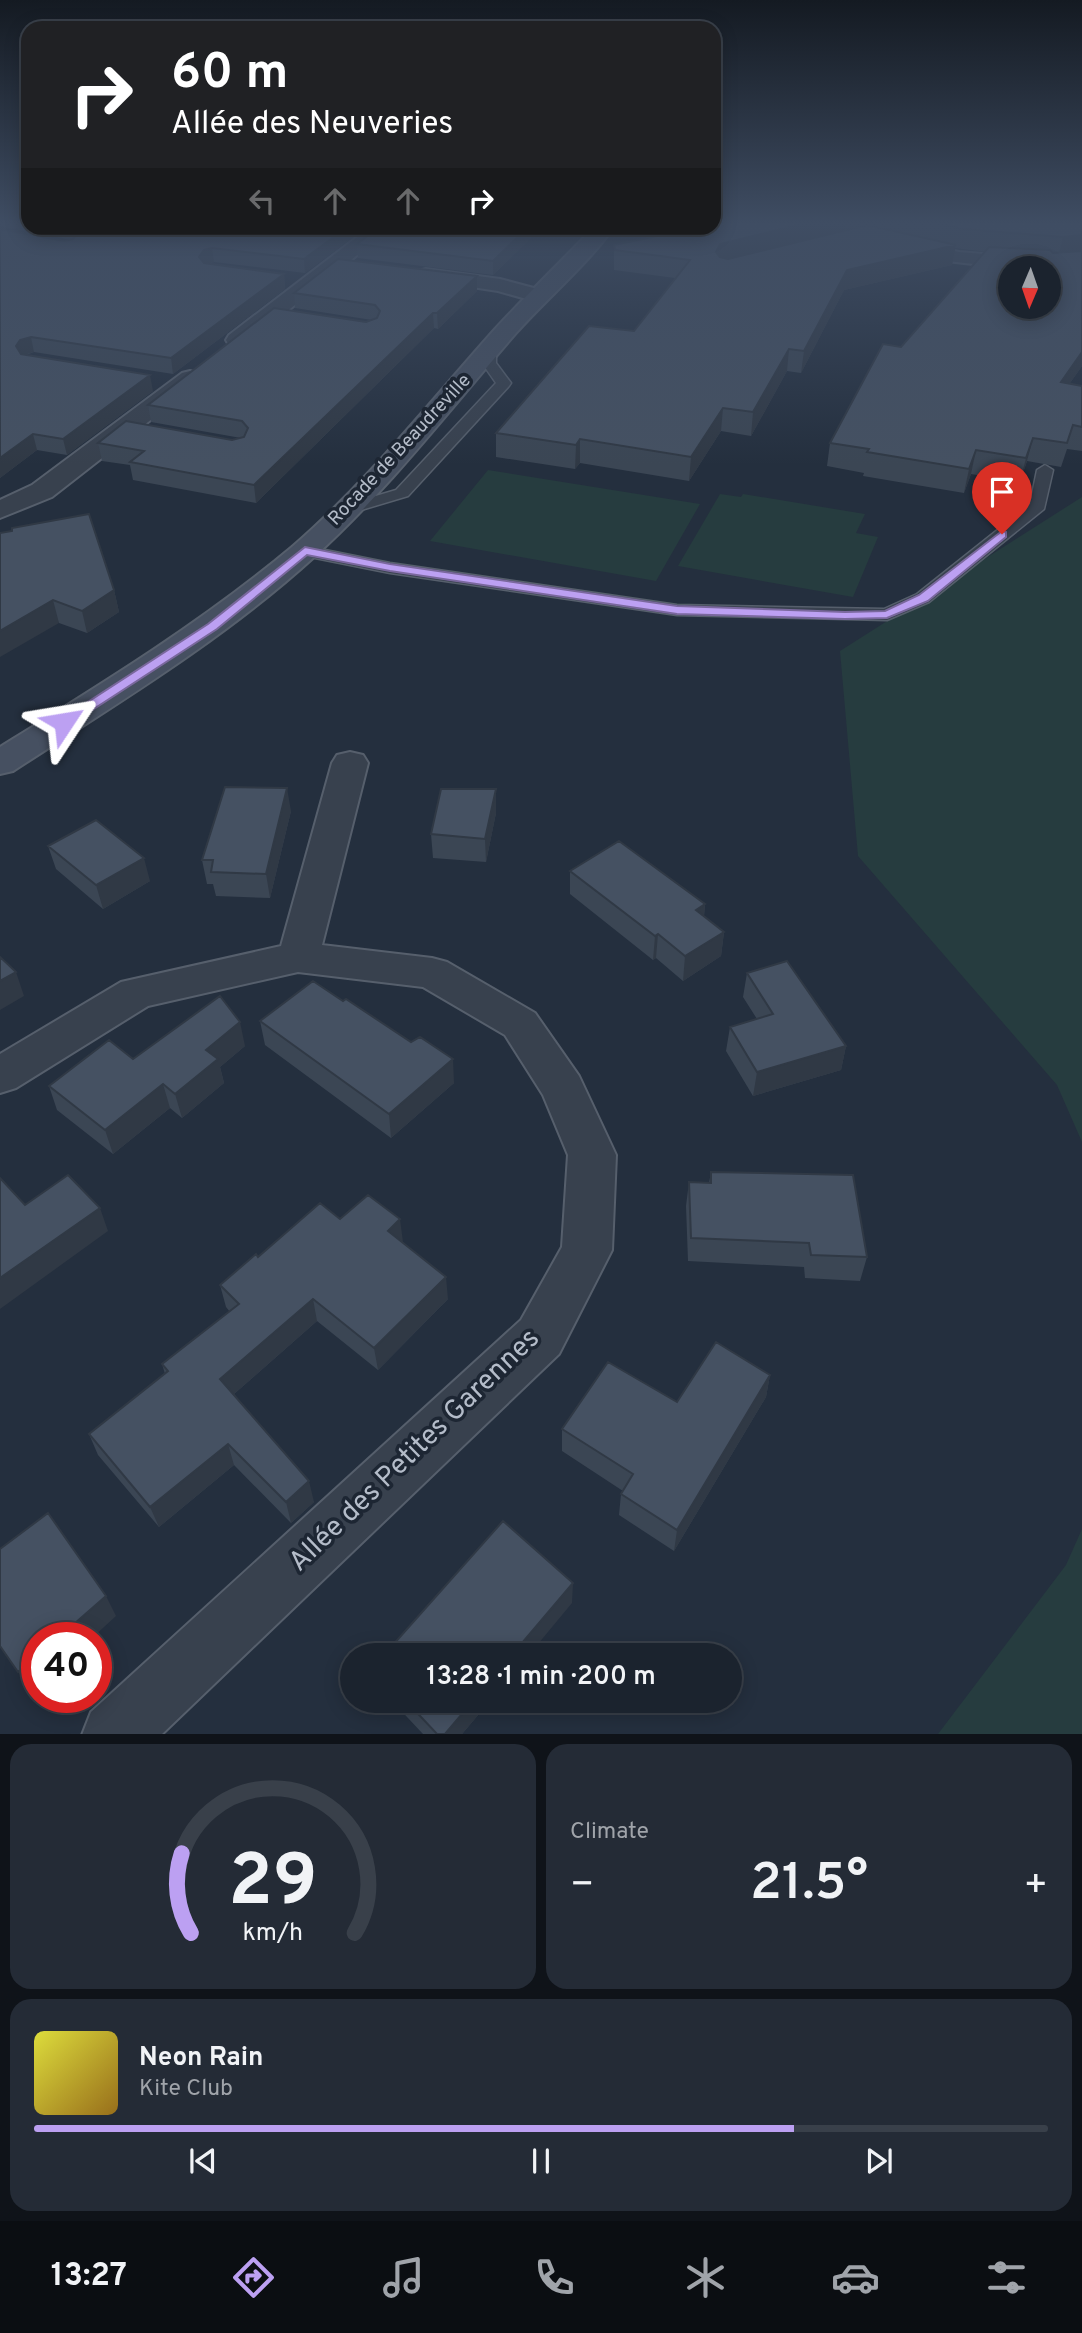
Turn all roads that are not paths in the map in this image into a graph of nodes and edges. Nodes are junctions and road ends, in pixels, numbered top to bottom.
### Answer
1 (285, 303) edge
2 (531, 303) edge
3 (271, 314) junction
4 (299, 318) edge
5 (154, 381) dead end
6 (181, 385) junction
7 (126, 428) junction
8 (153, 433) edge
9 (1045, 470) dead end
10 (0, 510) edge
11 (305, 551) junction
12 (0, 763) edge
13 (350, 763) dead end
14 (298, 957) junction
15 (0, 1076) edge
16 (114, 1734) edge

1 - 3 street
2 - 11 street, Rocade de Beaudreville
3 - 4 street
3 - 6 street
5 - 6 street
6 - 7 street
7 - 8 street
7 - 10 street
9 - 11 lane
11 - 12 street, Rocade de Beaudreville
13 - 14 street
14 - 15 street, Allée des Petites Garennes
14 - 16 street, Allée des Petites Garennes

